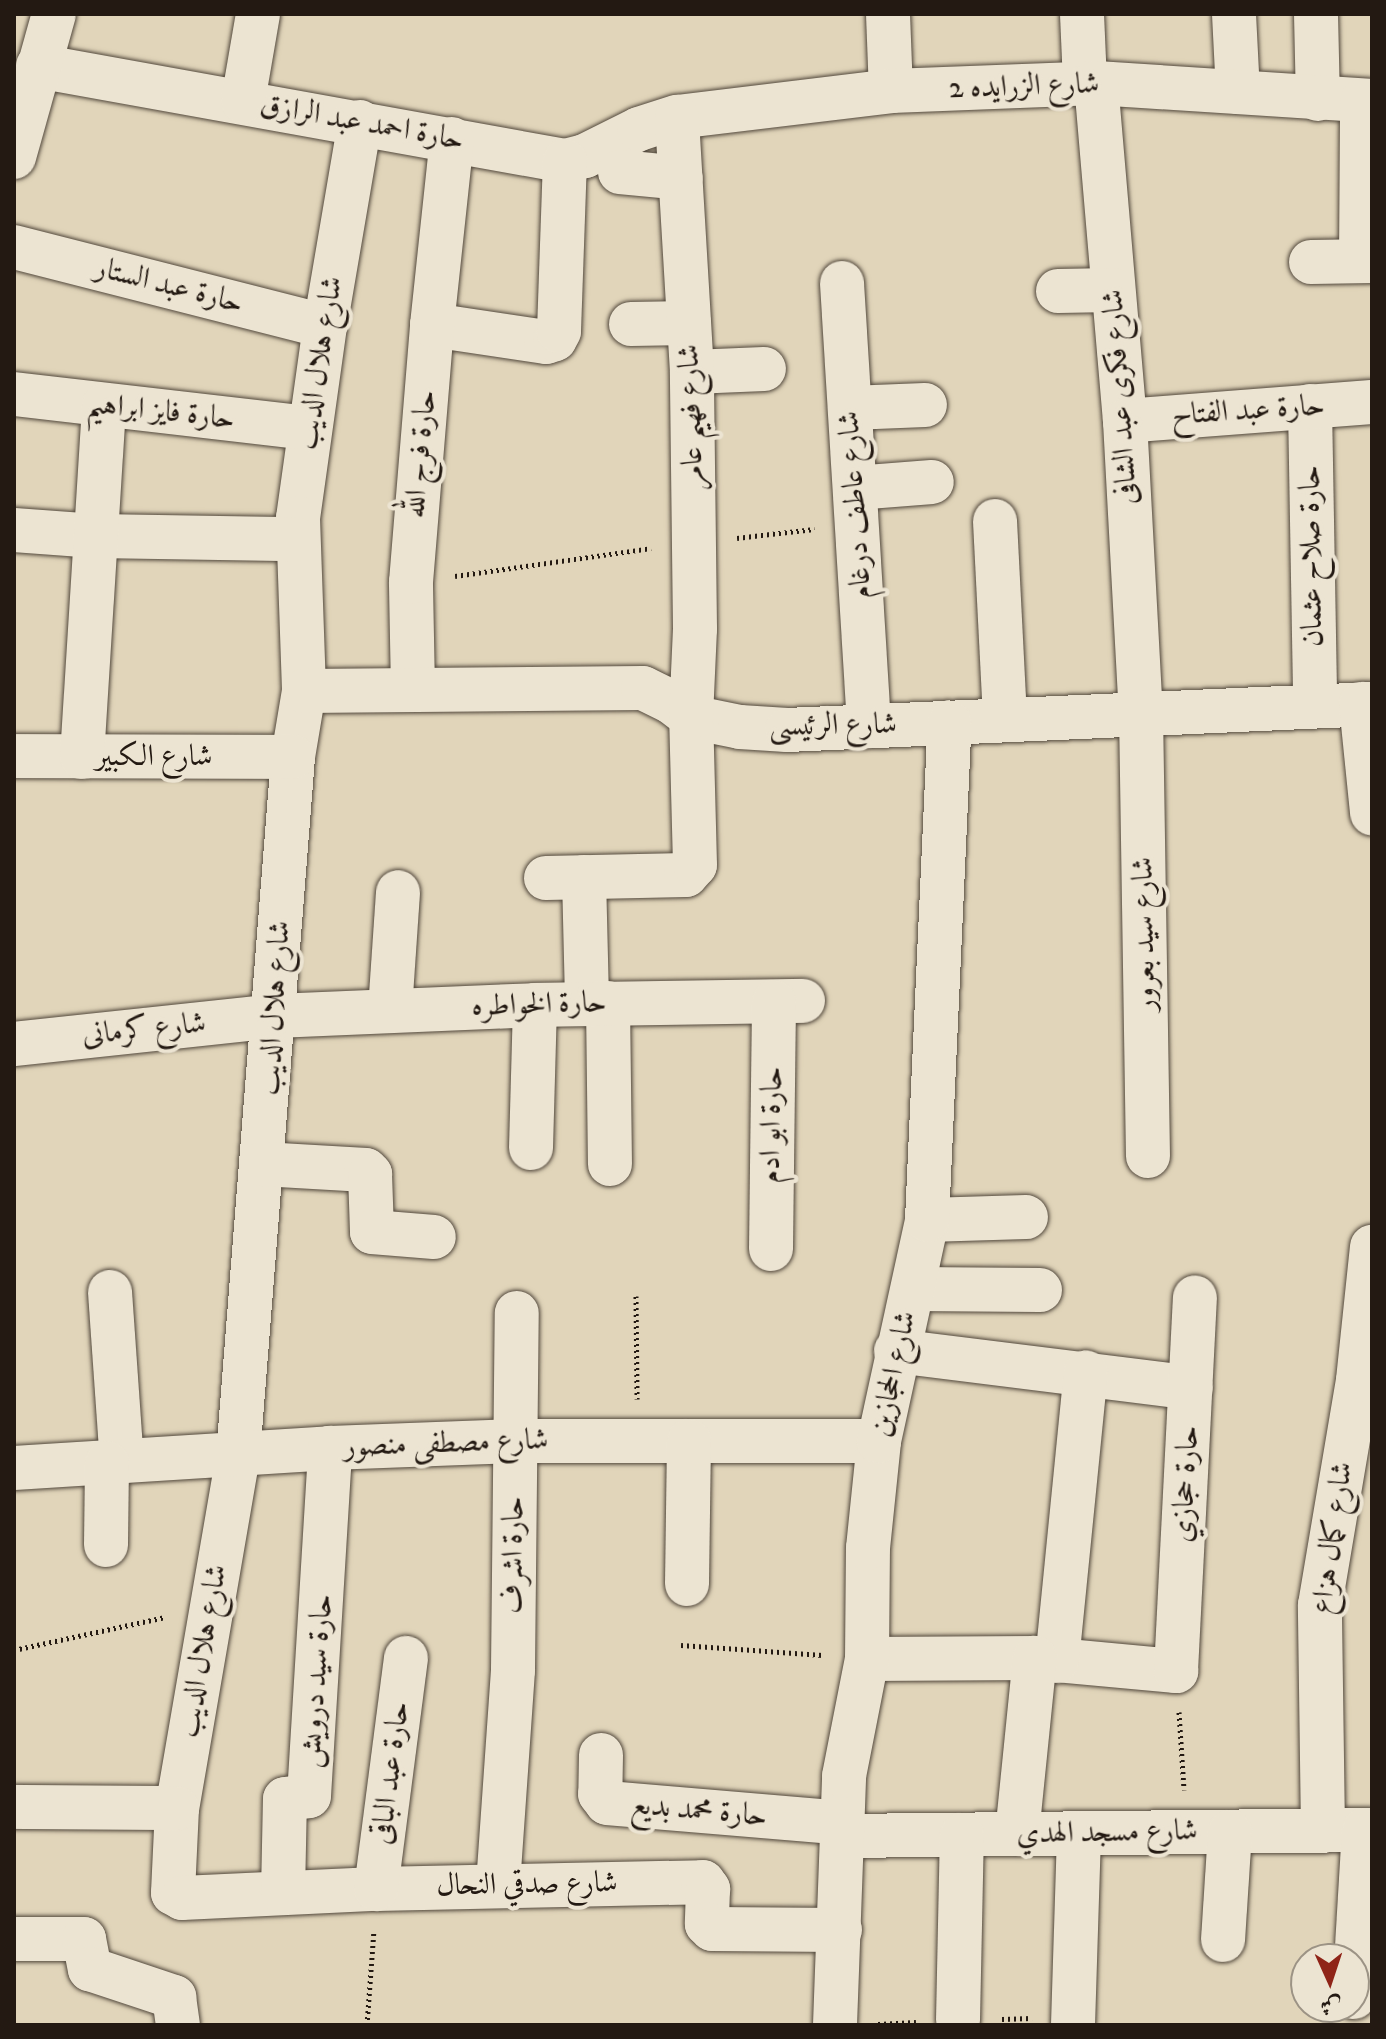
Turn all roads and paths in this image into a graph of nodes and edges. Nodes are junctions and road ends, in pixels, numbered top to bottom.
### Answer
1 (54, 14) edge
2 (258, 14) edge
3 (888, 14) edge
4 (1082, 14) edge
5 (1234, 14) edge
6 (1316, 14) edge
7 (38, 66) junction
8 (1090, 83) junction
9 (891, 91) junction
10 (1238, 92) junction
11 (1318, 99) junction
12 (243, 101) junction
13 (1367, 101) edge
14 (677, 117) junction
15 (360, 122) junction
16 (452, 139) junction
17 (14, 157) edge
18 (565, 161) junction
19 (620, 172) dead end
20 (681, 178) junction
21 (14, 247) edge
22 (1366, 261) edge
23 (1311, 262) dead end
24 (842, 283) dead end
25 (1113, 290) junction
26 (1058, 291) dead end
27 (689, 323) junction
28 (631, 324) dead end
29 (432, 325) junction
30 (325, 326) junction
31 (764, 369) dead end
32 (692, 372) junction
33 (14, 394) edge
34 (1372, 402) edge
35 (925, 405) dead end
36 (104, 406) junction
37 (1310, 406) junction
38 (850, 408) junction
39 (1125, 421) junction
40 (309, 428) junction
41 (932, 482) dead end
42 (856, 506) junction
43 (995, 521) dead end
44 (14, 530) edge
45 (96, 536) junction
46 (297, 539) junction
47 (695, 542) junction
48 (411, 582) junction
49 (413, 690) junction
50 (304, 691) junction
51 (1366, 704) edge
52 (1315, 705) junction
53 (1141, 712) junction
54 (691, 717) junction
55 (1005, 720) junction
56 (950, 723) junction
57 (869, 726) junction
58 (14, 756) edge
59 (82, 757) junction
60 (293, 757) junction
61 (1372, 813) edge
62 (398, 892) dead end
63 (788, 1002) joint
64 (598, 1003) junction
65 (535, 1005) junction
66 (390, 1010) junction
67 (275, 1016) junction
68 (14, 1044) edge
69 (531, 1148) dead end
70 (1148, 1156) dead end
71 (262, 1164) junction
72 (610, 1164) dead end
73 (1026, 1217) dead end
74 (927, 1220) junction
75 (434, 1237) dead end
76 (1372, 1247) edge
77 (771, 1249) dead end
78 (913, 1289) junction
79 (1040, 1290) dead end
80 (110, 1292) dead end
81 (636, 1296) dead end
82 (1195, 1297) dead end
83 (517, 1313) dead end
84 (896, 1351) junction
85 (1086, 1372) junction
86 (1365, 1380) edge
87 (1191, 1388) junction
88 (514, 1441) junction
89 (638, 1441) junction
90 (689, 1441) junction
91 (879, 1441) junction
92 (330, 1448) junction
93 (238, 1456) junction
94 (114, 1463) junction
95 (14, 1468) edge
96 (1357, 1472) edge
97 (106, 1545) dead end
98 (687, 1584) dead end
99 (209, 1607) junction
100 (681, 1645) dead end
101 (14, 1650) edge
102 (406, 1658) dead end
103 (867, 1659) junction
104 (1046, 1660) junction
105 (1176, 1671) junction
106 (601, 1755) dead end
107 (14, 1807) edge
108 (177, 1808) junction
109 (843, 1829) junction
110 (1353, 1830) edge
111 (1186, 1832) junction
112 (1230, 1832) junction
113 (1079, 1833) junction
114 (1017, 1834) junction
115 (962, 1835) junction
116 (498, 1885) junction
117 (376, 1889) junction
118 (173, 1893) joint
119 (283, 1893) junction
120 (840, 1930) junction
121 (14, 1939) edge
122 (1223, 1940) dead end
123 (1356, 1943) edge
124 (176, 2011) edge
125 (958, 2020) joint
126 (1073, 2021) edge
127 (367, 2025) edge
128 (835, 2025) edge

1 - 7 street
2 - 12 street
3 - 9 street
4 - 8 street, شارع فكرى عبد الشافى
5 - 10 street
6 - 11 street
7 - 12 street, حارة احمد عبد الرازق
7 - 17 street
8 - 9 street, شارع الزرايده 2
8 - 10 street, شارع الزرايده 2
8 - 25 street, شارع فكرى عبد الشافى
9 - 14 street, شارع الزرايده 2
10 - 11 street, شارع الزرايده 2
11 - 13 street, شارع الزرايده 2
12 - 15 street, حارة احمد عبد الرازق
13 - 22 street
14 - 18 street
14 - 20 street, شارع فهيم عامر
15 - 16 street, حارة احمد عبد الرازق
15 - 30 street, شارع هلال الديب
16 - 18 street, حارة احمد عبد الرازق
16 - 29 street, حارة فرج الله
18 - 29 street
19 - 20 street
20 - 27 street, شارع فهيم عامر
21 - 30 street, حارة عبد الستار
22 - 23 street
24 - 38 street, شارع عاطف درغام
25 - 26 street
25 - 39 street, شارع فكرى عبد الشافى
27 - 28 street
27 - 32 street, شارع فهيم عامر
29 - 48 street, حارة فرج الله
30 - 40 street, شارع هلال الديب
31 - 32 street
32 - 47 street, شارع فهيم عامر
33 - 36 street, حارة فايز ابراهيم
34 - 37 street, حارة عبد الفتاح
35 - 38 street
36 - 40 street, حارة فايز ابراهيم
36 - 45 street
37 - 39 street, حارة عبد الفتاح
37 - 52 street, حارة صلاح عثمان
38 - 42 street, شارع عاطف درغام
39 - 53 street, شارع فكرى عبد الشافى
40 - 46 street, شارع هلال الديب
41 - 42 street
42 - 47 path
42 - 57 street, شارع عاطف درغام
43 - 55 street
44 - 45 street
45 - 46 street
45 - 59 street
46 - 50 street, شارع هلال الديب
47 - 48 path
47 - 54 street, شارع فهيم عامر
48 - 49 street, حارة فرج الله
49 - 50 street, شارع الرئيسى
49 - 54 street, شارع الرئيسى
50 - 60 street, شارع هلال الديب
51 - 52 street, شارع الرئيسى
51 - 61 street
52 - 53 street, شارع الرئيسى
53 - 55 street, شارع الرئيسى
53 - 70 street, شارع سيد بعرور
54 - 57 street, شارع الرئيسى
54 - 64 street, شارع فهيم عامر
55 - 56 street, شارع الرئيسى
56 - 57 street, شارع الرئيسى
56 - 74 street, شارع الحجازين
58 - 59 street, شارع الكبير
59 - 60 street, شارع الكبير
60 - 67 street, شارع هلال الديب
62 - 66 street
63 - 64 street, حارة الخواطره
63 - 77 street, حارة ابو ادم
64 - 65 street, حارة الخواطره
64 - 72 street
65 - 66 street, حارة الخواطره
65 - 69 street
66 - 67 street, حارة الخواطره
67 - 68 street, شارع كرمانى
67 - 71 street, شارع هلال الديب
71 - 75 street
71 - 93 street, شارع هلال الديب
73 - 74 street
74 - 78 street, شارع الحجازين
76 - 86 street, شارع كمال هزاع
78 - 79 street
78 - 84 street, شارع الحجازين
80 - 94 street
81 - 89 path
82 - 87 street, حارة حجازي
83 - 88 street, حارة اشرف
84 - 85 street
84 - 91 street, شارع الحجازين
85 - 87 street
85 - 104 street
86 - 96 street, شارع كمال هزاع
87 - 105 street, حارة حجازي
88 - 89 street, شارع مصطفى منصور
88 - 92 street, شارع مصطفى منصور
88 - 116 street, حارة اشرف
89 - 90 street, شارع مصطفى منصور
90 - 91 street, شارع مصطفى منصور
90 - 98 street
91 - 103 street, شارع الحجازين
92 - 93 street, شارع مصطفى منصور
92 - 119 street, حارة سيد درويش
93 - 94 street, شارع مصطفى منصور
93 - 99 street, شارع هلال الديب
94 - 95 street, شارع مصطفى منصور
94 - 97 street
96 - 110 street, شارع كمال هزاع
99 - 101 path
99 - 108 street, شارع هلال الديب
100 - 103 path
102 - 117 street, حارة عبد الباقى
103 - 104 street
103 - 109 street, شارع الحجازين
104 - 105 street
104 - 114 street
105 - 111 path
106 - 109 street, حارة محمد بديع
107 - 108 street
108 - 118 street, شارع هلال الديب
109 - 115 street, شارع مسجد الهدي
109 - 120 street, شارع الحجازين
110 - 112 street, شارع مسجد الهدي
110 - 123 street, شارع كمال هزاع
111 - 112 street, شارع مسجد الهدي
111 - 113 street, شارع مسجد الهدي
112 - 122 street
113 - 114 street, شارع مسجد الهدي
113 - 126 street
114 - 115 street, شارع مسجد الهدي
115 - 125 street
116 - 117 street, شارع صدقي النحال
116 - 120 street, شارع صدقي النحال
117 - 119 street, شارع صدقي النحال
117 - 127 path
118 - 119 street, شارع صدقي النحال
120 - 128 street, شارع الحجازين
121 - 124 street
125 - 126 path

